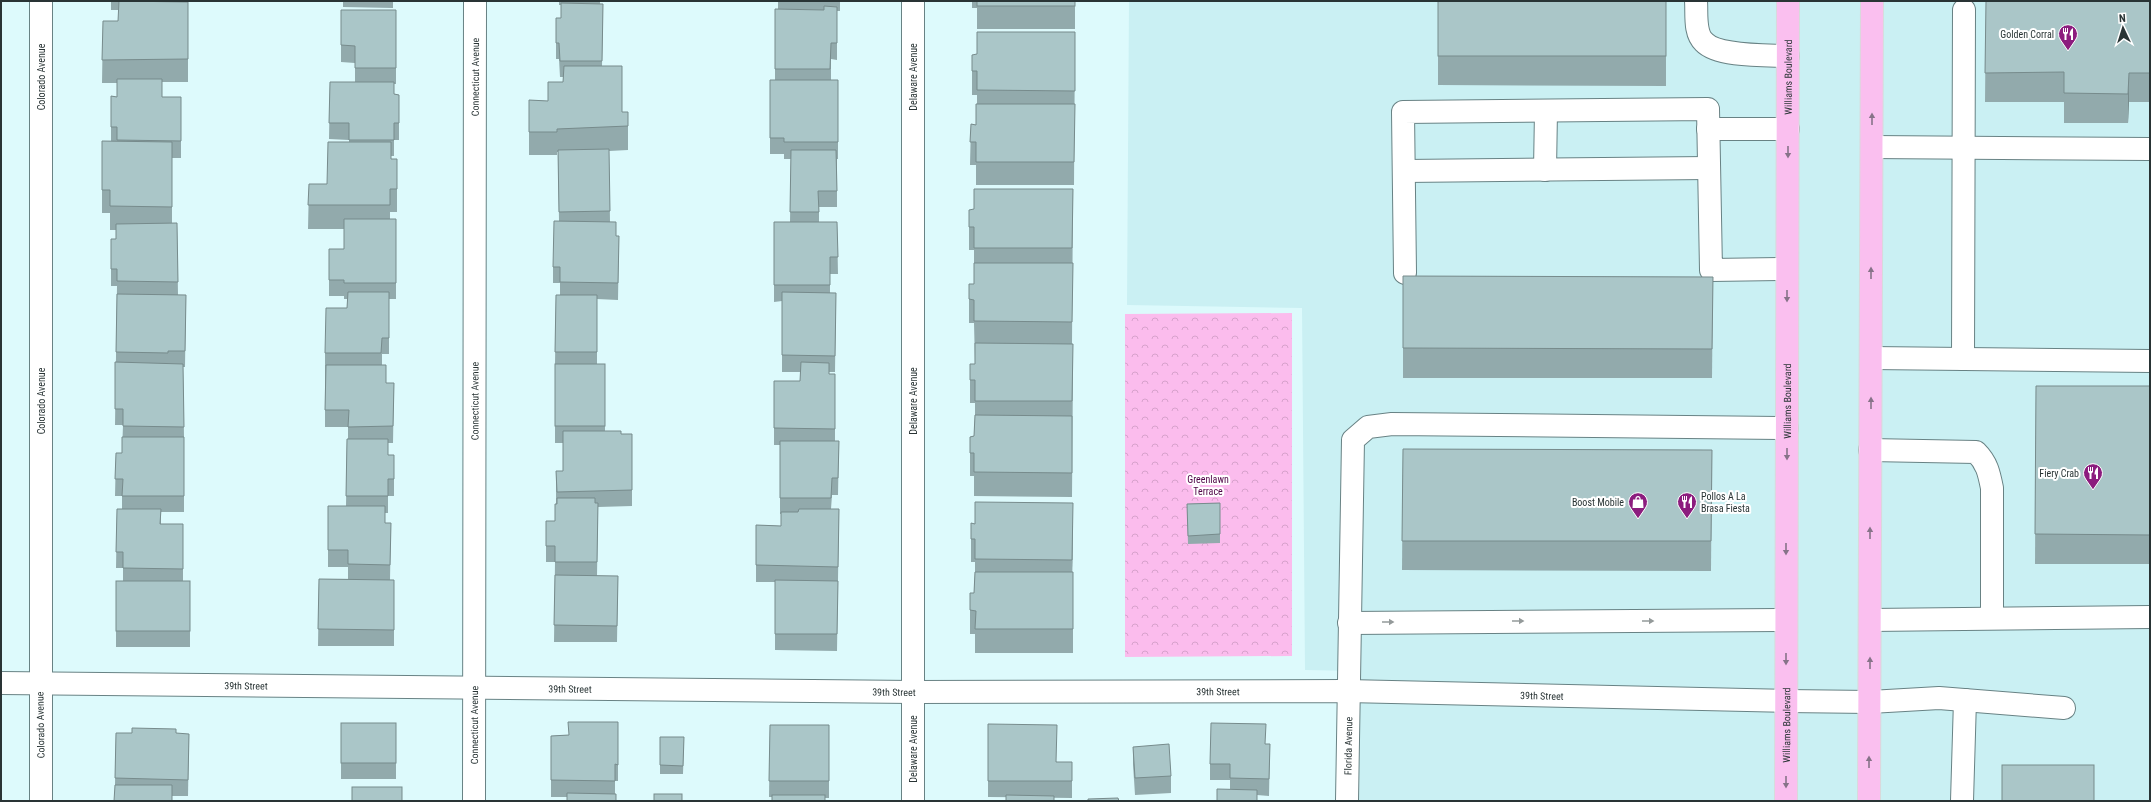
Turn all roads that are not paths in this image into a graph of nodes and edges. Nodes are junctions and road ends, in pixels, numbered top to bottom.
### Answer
1 (41, 1) edge
2 (475, 1) edge
3 (913, 1) edge
4 (1696, 1) edge
5 (1788, 1) edge
6 (1872, 1) edge
7 (1964, 10) dead end
8 (1788, 56) junction
9 (1546, 111) junction
10 (1708, 129) junction
11 (1788, 129) junction
12 (1872, 147) junction
13 (1964, 147) junction
14 (2150, 149) edge
15 (1709, 168) junction
16 (1546, 170) junction
17 (1404, 171) junction
18 (1787, 269) junction
19 (1404, 273) dead end
20 (1871, 358) junction
21 (1963, 359) junction
22 (2150, 361) edge
23 (1787, 428) junction
24 (1870, 450) junction
25 (2150, 617) edge
26 (1992, 618) junction
27 (1786, 620) junction
28 (1870, 620) junction
29 (1349, 623) junction
30 (1, 683) edge
31 (40, 683) junction
32 (475, 688) junction
33 (1347, 691) junction
34 (913, 692) junction
35 (1964, 700) junction
36 (1786, 701) junction
37 (1870, 702) junction
38 (2064, 708) dead end
39 (41, 801) edge
40 (474, 801) edge
41 (913, 801) edge
42 (1347, 801) edge
43 (1786, 801) edge
44 (1869, 801) edge
45 (1962, 801) edge

1 - 31 street, Colorado Avenue
2 - 32 street, Connecticut Avenue
3 - 34 street, Delaware Avenue
4 - 8 street
5 - 8 main road, Williams Boulevard
12 -> 6 main road
7 - 13 street
8 - 11 main road, Williams Boulevard
9 - 10 street
9 - 16 street
9 - 17 street
10 - 11 street
10 - 15 street
11 -> 18 main road, Williams Boulevard
12 - 13 street
20 -> 12 main road
13 - 14 street
13 - 21 street
15 - 16 street
15 - 18 street
16 - 17 street
17 - 19 street
18 -> 23 main road, Williams Boulevard
20 - 21 street
24 -> 20 main road
21 - 22 street
23 -> 27 main road, Williams Boulevard
23 - 29 street, Florida Avenue
24 - 26 street
28 -> 24 main road
25 - 26 street
26 - 28 street
29 -> 27 street
27 -> 36 main road, Williams Boulevard
37 -> 28 main road
29 - 33 street, Florida Avenue
30 - 31 street, 39th Street
31 - 32 street, 39th Street
31 - 39 street, Colorado Avenue
32 - 34 street, 39th Street
32 - 40 street, Connecticut Avenue
33 - 34 street, 39th Street
33 - 36 street, 39th Street
33 - 42 street, Florida Avenue
34 - 41 street, Delaware Avenue
35 - 37 street, 39th Street
35 - 38 street, 39th Street
35 - 45 street
36 - 37 street, 39th Street
36 -> 43 main road, Williams Boulevard
44 -> 37 main road

